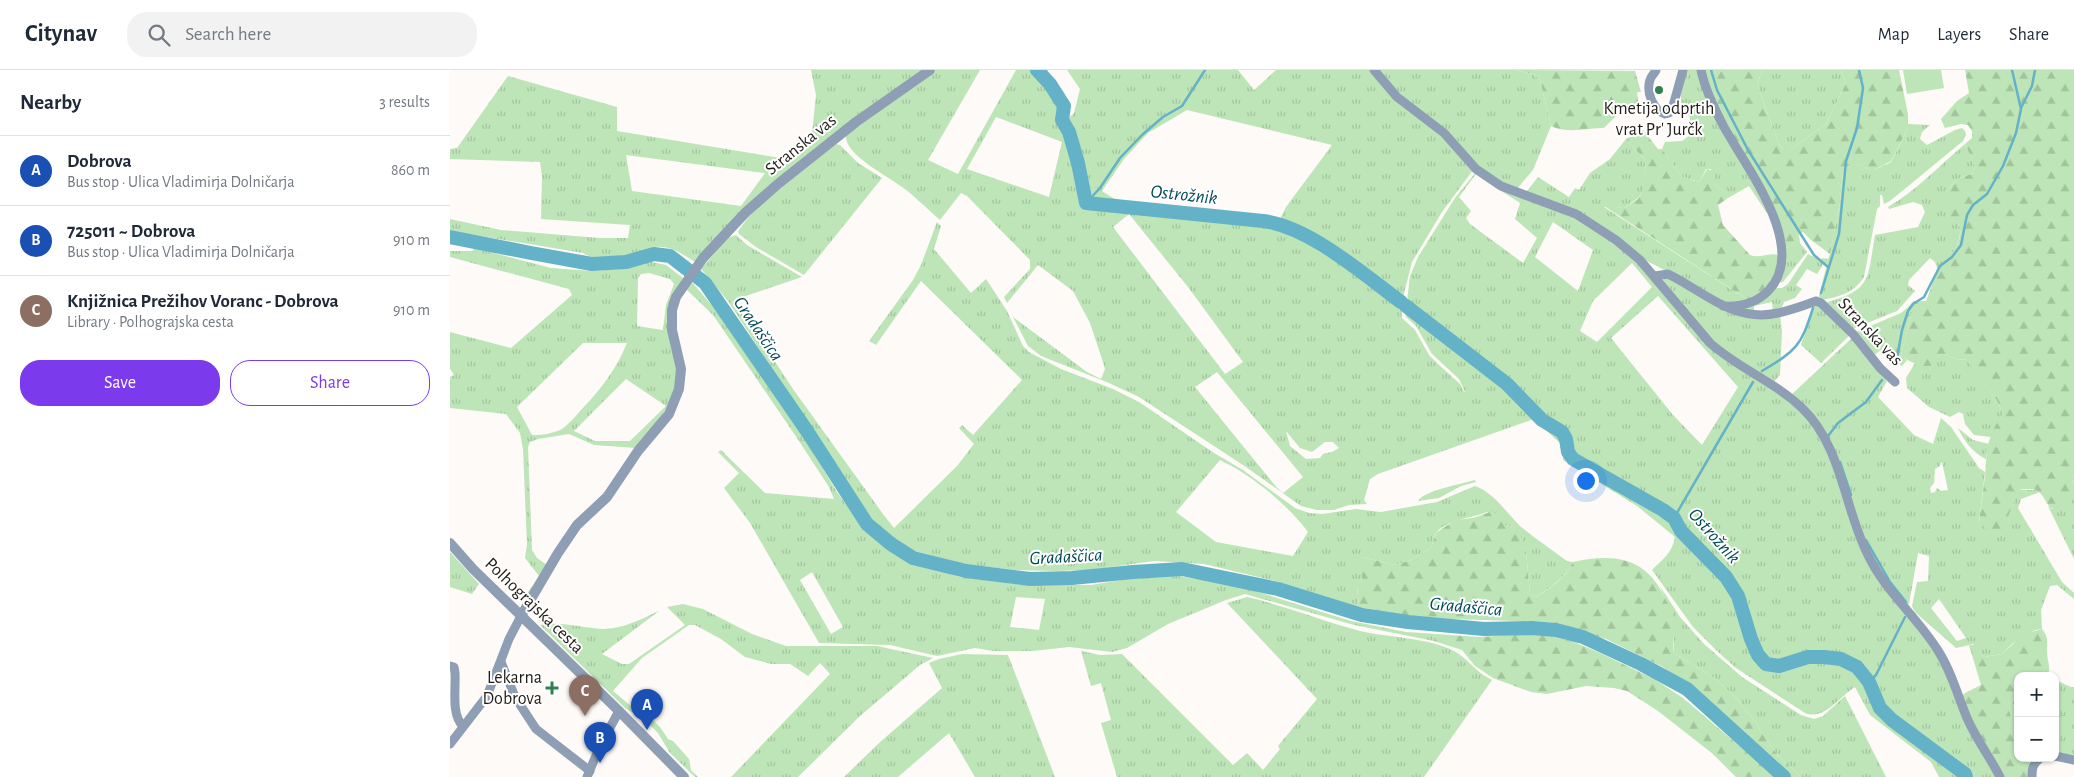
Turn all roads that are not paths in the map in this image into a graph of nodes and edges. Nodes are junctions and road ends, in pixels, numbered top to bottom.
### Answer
1 (930, 70) edge
2 (1374, 70) edge
3 (1656, 70) edge
4 (1683, 70) edge
5 (1701, 70) edge
6 (1654, 276) junction
7 (1724, 306) junction
8 (1895, 382) dead end
9 (450, 543) edge
10 (521, 616) junction
11 (501, 662) junction
12 (450, 666) edge
13 (620, 711) junction
14 (463, 726) junction
15 (450, 744) edge
16 (2059, 757) edge
17 (2074, 760) edge
18 (2035, 762) edge
19 (589, 774) edge
20 (684, 777) edge
21 (2000, 777) edge
22 (2032, 777) edge

1 - 10 street, Stranska vas
2 - 6 street
3 - 4 street
5 - 7 street
6 - 7 street, Stranska vas
6 - 21 street
7 - 8 street, Stranska vas
9 - 10 street, Polhograjska cesta
10 - 11 street
10 - 13 street, Polhograjska cesta
11 - 14 street
11 - 19 street
12 - 14 street
13 - 19 street
13 - 20 street, Polhograjska cesta
14 - 15 street
16 - 17 street
18 - 22 street

